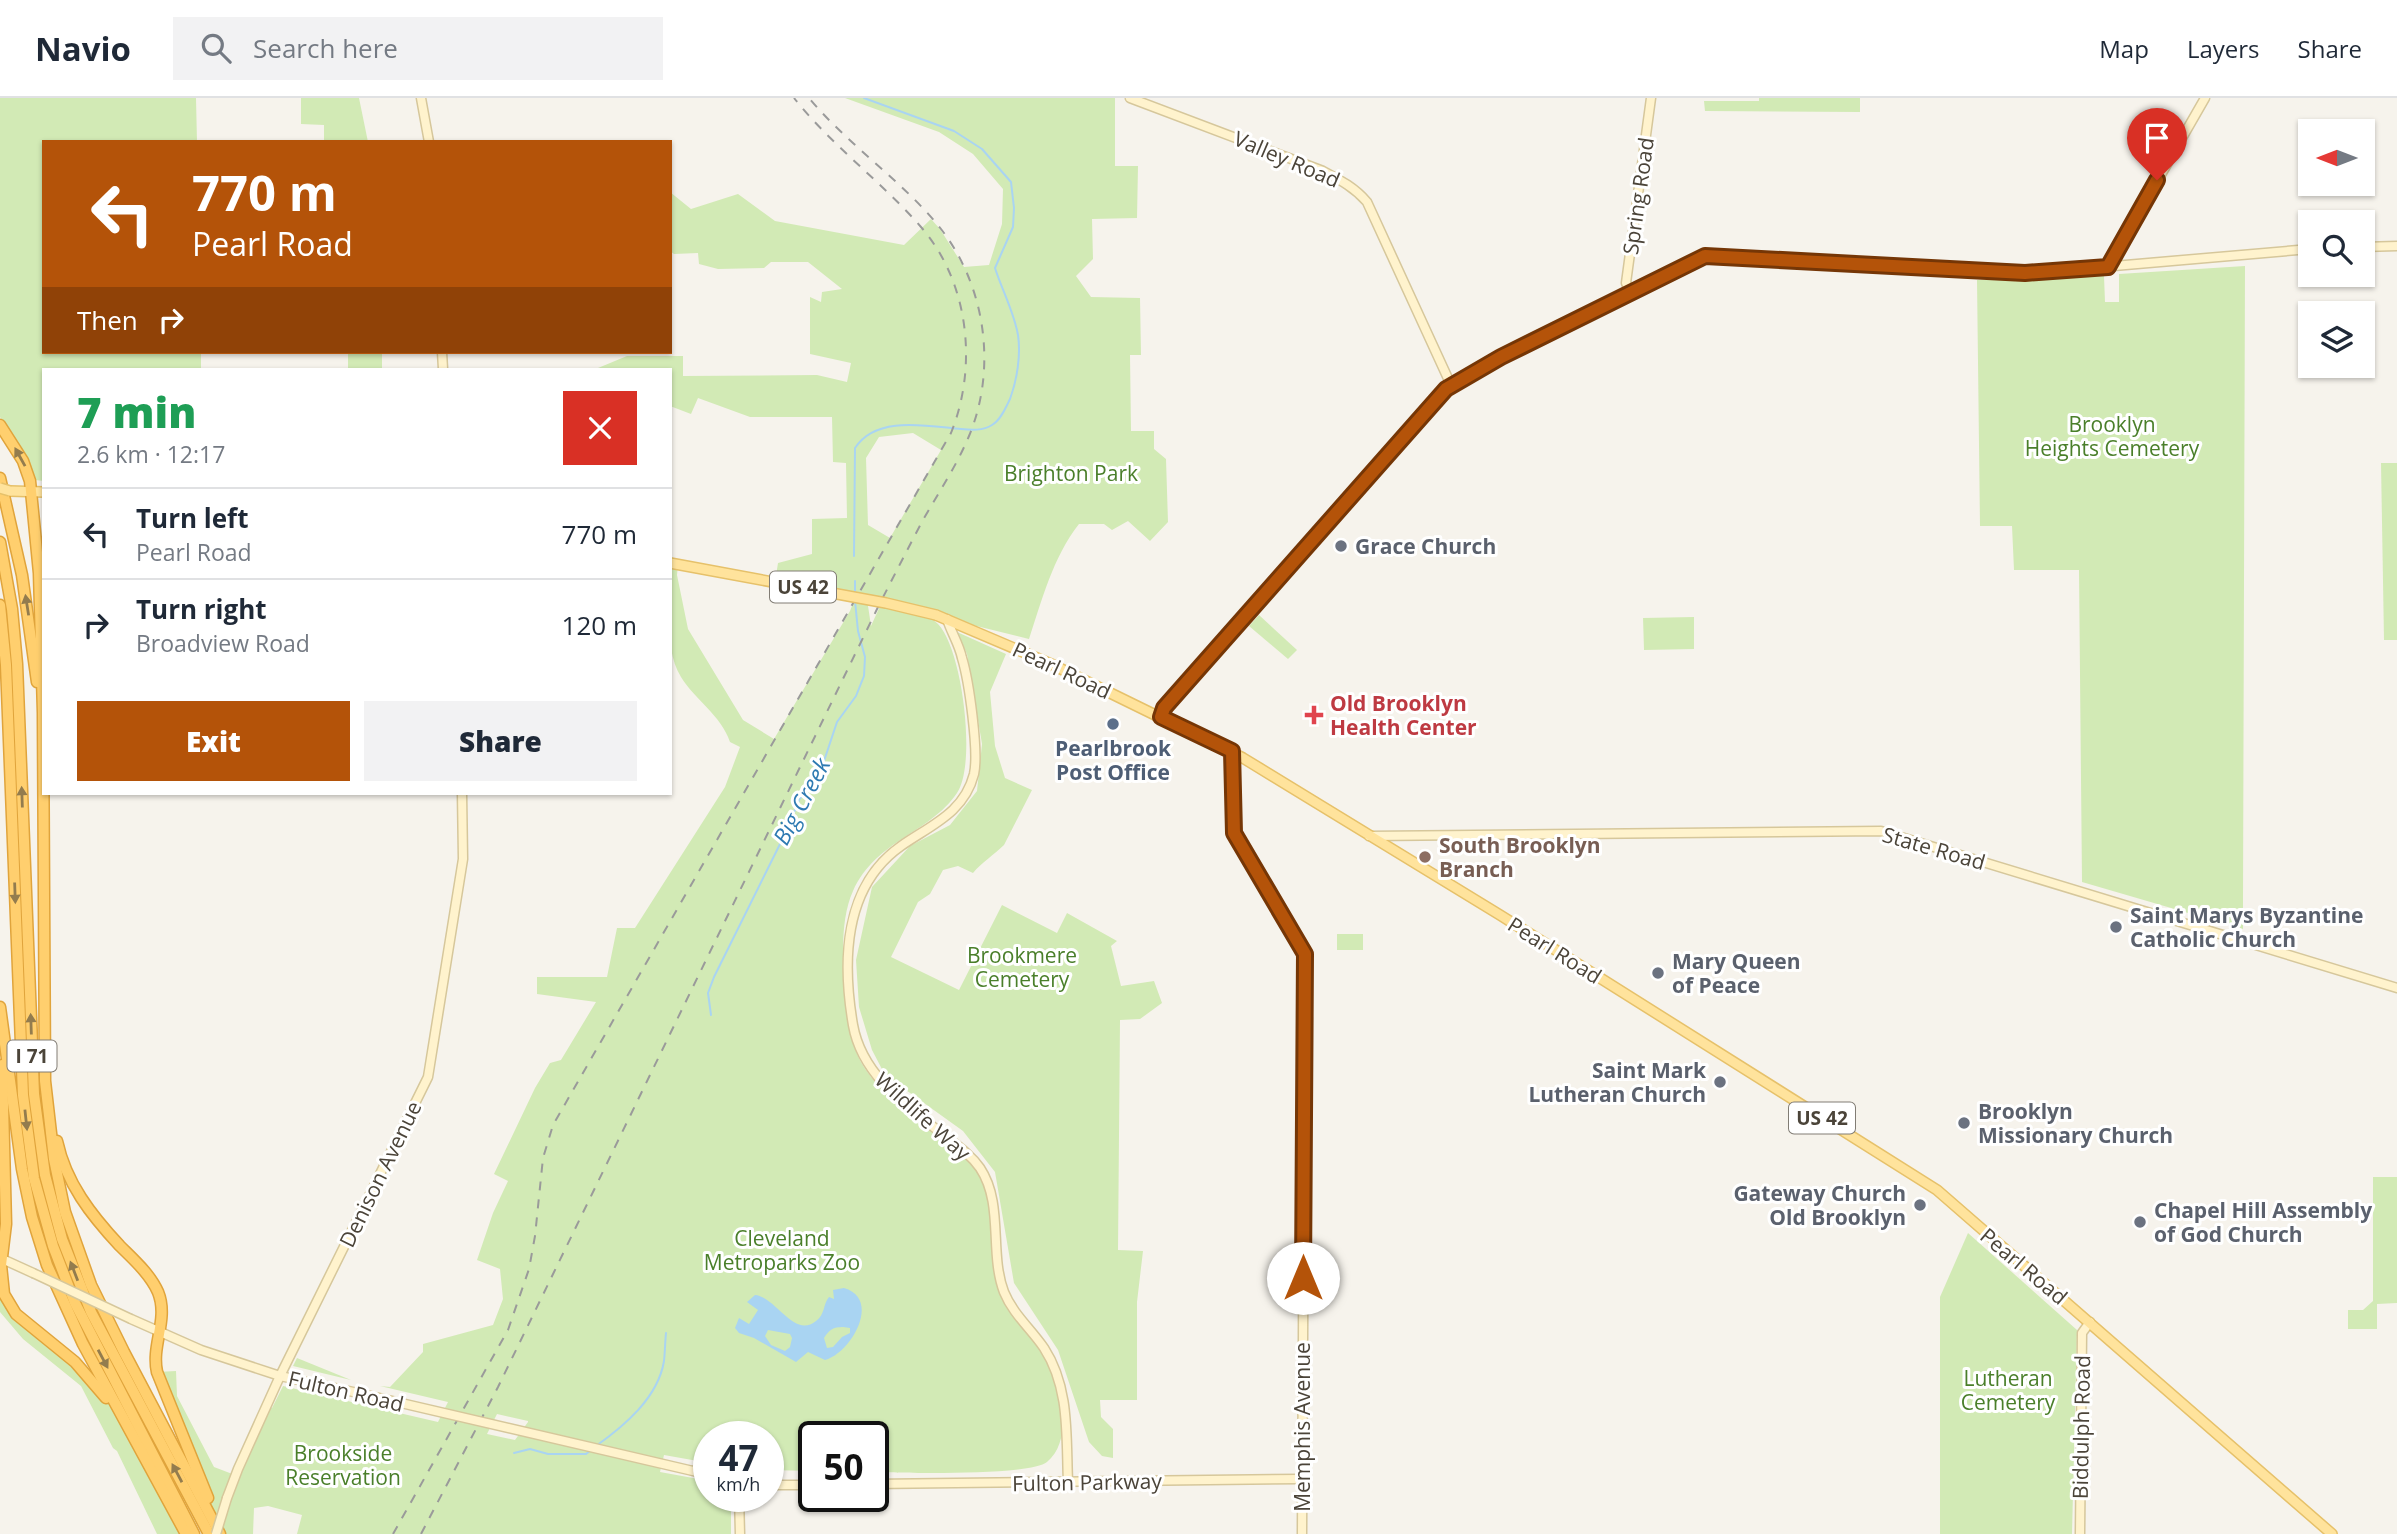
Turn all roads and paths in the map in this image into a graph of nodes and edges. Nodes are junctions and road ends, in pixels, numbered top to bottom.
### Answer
1 (421, 98) edge
2 (1130, 98) edge
3 (1651, 98) edge
4 (2205, 98) edge
5 (429, 140) edge
6 (2397, 246) edge
7 (2375, 247) edge
8 (2298, 250) edge
9 (2108, 267) junction
10 (1629, 292) junction
11 (1451, 385) junction
12 (0, 425) edge
13 (0, 478) edge
14 (0, 489) edge
15 (32, 492) junction
16 (42, 492) edge
17 (0, 542) edge
18 (672, 563) edge
19 (0, 605) edge
20 (947, 619) junction
21 (1161, 717) junction
22 (42, 746) edge
23 (1232, 751) junction
24 (42, 795) edge
25 (462, 795) edge
26 (1369, 836) junction
27 (2397, 988) edge
28 (0, 1007) edge
29 (45, 1059) junction
30 (1, 1258) edge
31 (2090, 1322) junction
32 (160, 1331) junction
33 (280, 1376) junction
34 (147, 1463) junction
35 (693, 1471) edge
36 (1301, 1479) junction
37 (1068, 1482) junction
38 (889, 1484) edge
39 (739, 1512) edge
40 (186, 1534) edge
41 (194, 1534) edge
42 (209, 1534) edge
43 (219, 1534) edge
44 (740, 1534) edge
45 (1302, 1534) edge
46 (2080, 1534) edge
47 (2332, 1534) edge

1 - 5 main road
2 - 11 main road, Valley Road
3 - 10 main road, Spring Road
4 - 9 main road
6 - 7 main road
8 - 9 main road
9 - 10 main road
10 - 11 main road
11 - 21 main road
15 -> 12 highway
22 -> 13 highway
14 - 15 main road, bridge
15 - 16 main road
15 - 22 highway
42 -> 17 highway, I 71
18 - 20 main road, Pearl Road / US 42, bridge
19 -> 41 highway, I 71
20 - 21 main road, Pearl Road / US 42
20 - 37 main road, Wildlife Way
21 - 23 main road, Pearl Road / US 42
23 - 26 main road, Pearl Road / US 42
23 - 36 main road, Memphis Avenue
24 - 29 highway
25 - 33 main road, Denison Avenue
26 - 27 main road, State Road
26 - 31 main road, Pearl Road / US 42
28 - 30 highway
28 - 34 highway
29 - 32 highway
29 - 43 highway
30 - 32 main road, Fulton Road, bridge
30 - 34 highway
31 - 46 main road, Biddulph Road
31 - 47 main road, Pearl Road / US 42
32 - 33 main road, Fulton Road
32 - 43 highway
33 - 35 main road, Fulton Road, bridge
33 - 43 main road, Denison Avenue, bridge
34 - 40 highway
36 - 37 main road, Fulton Parkway
36 - 45 main road, Memphis Avenue
37 - 38 main road, Fulton Parkway
39 - 44 main road

